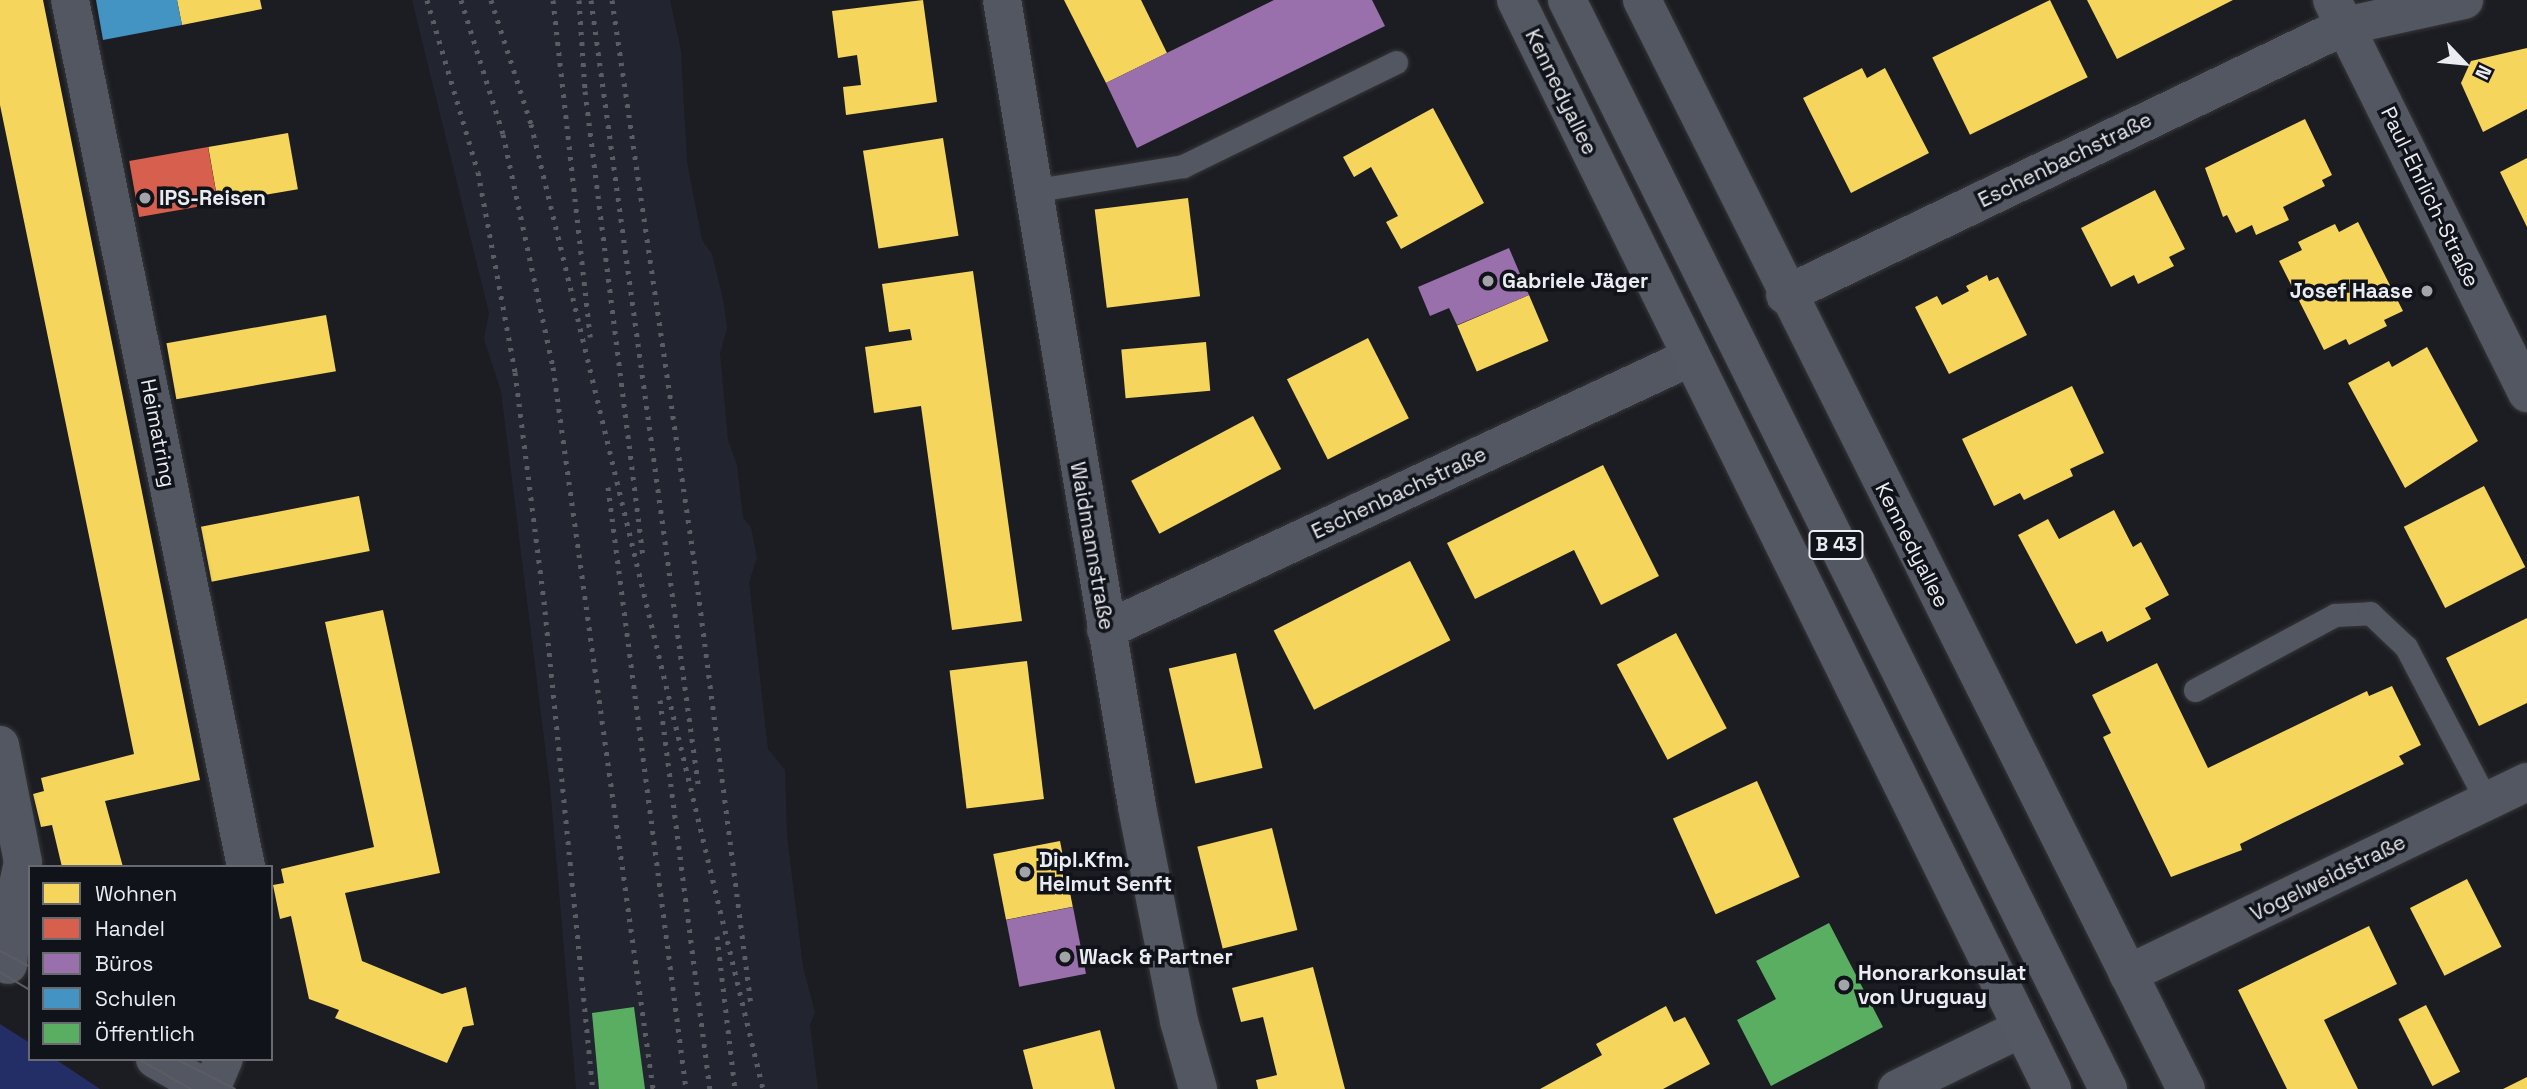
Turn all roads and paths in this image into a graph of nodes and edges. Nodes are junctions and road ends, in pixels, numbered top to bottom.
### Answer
1 (70, 0) edge
2 (1002, 0) edge
3 (1516, 0) edge
4 (1567, 0) edge
5 (1642, 0) edge
6 (2465, 0) edge
7 (2339, 13) edge
8 (1396, 62) dead end
9 (1031, 191) junction
10 (1785, 295) junction
11 (1691, 357) junction
12 (2527, 393) edge
13 (1106, 630) junction
14 (2195, 690) dead end
15 (0, 745) edge
16 (2527, 782) edge
17 (2487, 802) junction
18 (246, 865) edge
19 (12, 968) edge
20 (2128, 974) junction
21 (2022, 1028) junction
22 (220, 1061) edge
23 (186, 1080) edge
24 (1198, 1089) edge
25 (1897, 1089) edge
26 (2052, 1089) edge
27 (2108, 1089) edge
28 (2186, 1089) edge

1 - 18 street, Heimatring
2 - 9 street, Waidmannstraße
3 - 11 main road, Kennedyallee / B 43
4 - 27 main road, B 43
5 - 10 street, Kennedyallee
6 - 7 street, Eschenbachstraße
7 - 10 street, Eschenbachstraße
7 - 12 street, Paul-Ehrlich-Straße
8 - 9 lane
9 - 13 street, Waidmannstraße
10 - 20 street, Kennedyallee
11 - 13 street, Eschenbachstraße
11 - 21 main road, Kennedyallee / B 43
13 - 24 street, Waidmannstraße
14 - 17 lane
15 - 19 street
16 - 17 street, Vogelweidstraße
17 - 20 street, Vogelweidstraße
20 - 28 street, Kennedyallee
21 - 25 street
21 - 26 main road, Kennedyallee / B 43
22 - 23 street

